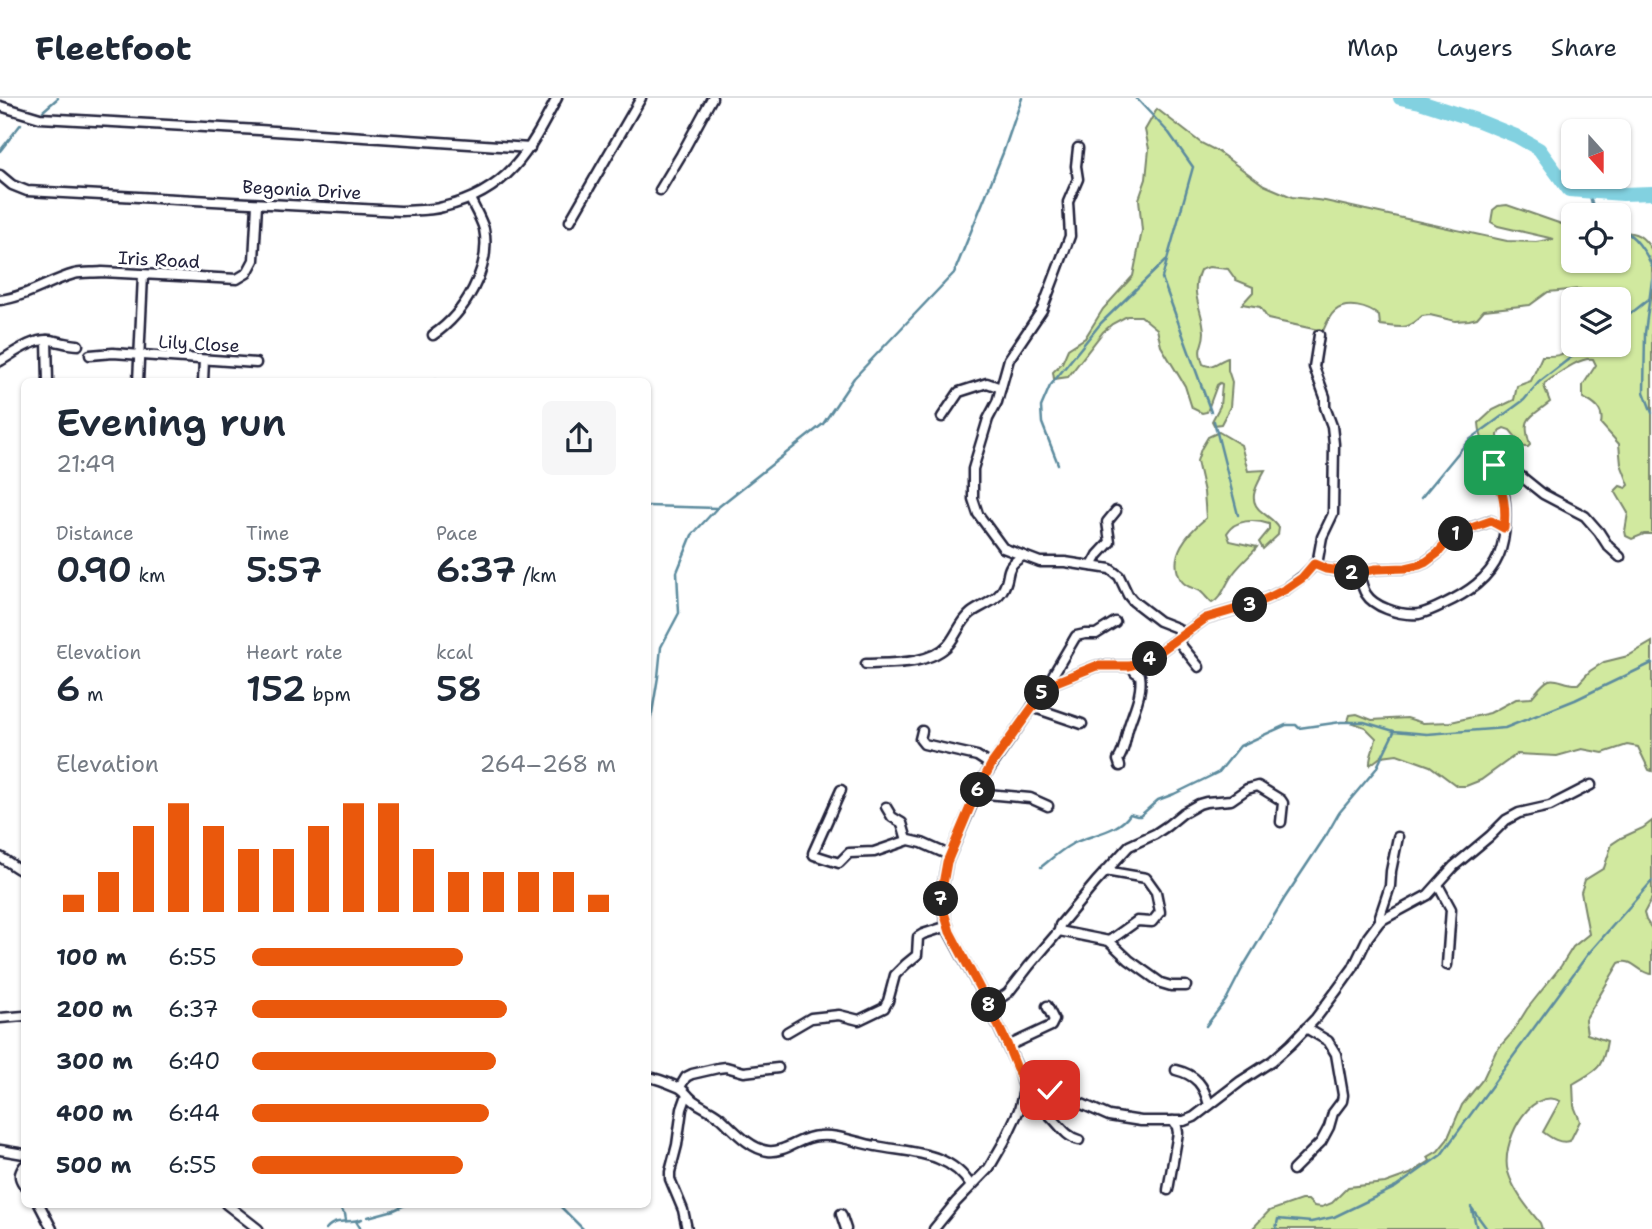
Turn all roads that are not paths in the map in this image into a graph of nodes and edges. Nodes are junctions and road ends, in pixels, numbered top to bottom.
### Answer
1 (3, 98) edge
2 (557, 98) edge
3 (641, 98) edge
4 (712, 98) edge
5 (0, 107) edge
6 (530, 148) junction
7 (1078, 148) dead end
8 (0, 175) edge
9 (660, 190) dead end
10 (470, 199) junction
11 (257, 204) junction
12 (570, 221) dead end
13 (143, 275) junction
14 (0, 300) edge
15 (433, 335) dead end
16 (1319, 335) dead end
17 (47, 340) junction
18 (78, 345) dead end
19 (90, 355) dead end
20 (139, 356) junction
21 (204, 360) junction
22 (0, 361) edge
23 (256, 363) dead end
24 (48, 378) edge
25 (138, 378) edge
26 (203, 378) edge
27 (1001, 388) junction
28 (942, 417) dead end
29 (1116, 511) dead end
30 (1504, 528) junction
31 (1023, 556) junction
32 (1620, 557) dead end
33 (1314, 564) junction
34 (1092, 566) junction
35 (1359, 573) junction
36 (1115, 622) dead end
37 (1179, 638) junction
38 (866, 664) dead end
39 (1133, 666) junction
40 (1199, 667) dead end
41 (1051, 684) junction
42 (1032, 707) junction
43 (1082, 724) dead end
44 (922, 731) dead end
45 (991, 765) junction
46 (1119, 766) dead end
47 (1591, 785) dead end
48 (841, 790) dead end
49 (976, 793) junction
50 (1048, 806) dead end
51 (886, 807) dead end
52 (1281, 822) dead end
53 (1398, 837) dead end
54 (907, 840) junction
55 (949, 855) junction
56 (0, 857) edge
57 (21, 870) edge
58 (1105, 871) junction
59 (1438, 885) junction
60 (1380, 921) junction
61 (948, 926) junction
62 (1059, 931) junction
63 (1109, 940) junction
64 (1447, 965) dead end
65 (1186, 986) dead end
66 (989, 1006) junction
67 (1047, 1006) dead end
68 (21, 1016) edge
69 (0, 1018) edge
70 (1306, 1028) junction
71 (787, 1032) dead end
72 (1008, 1046) junction
73 (778, 1068) dead end
74 (1176, 1070) dead end
75 (651, 1078) edge
76 (1022, 1081) junction
77 (680, 1087) junction
78 (1048, 1089) junction
79 (687, 1095) junction
80 (1024, 1099) junction
81 (1209, 1105) junction
82 (1173, 1121) junction
83 (1079, 1140) dead end
84 (0, 1150) edge
85 (21, 1154) edge
86 (1293, 1170) dead end
87 (971, 1186) junction
88 (1168, 1190) dead end
89 (41, 1208) edge
90 (231, 1208) edge
91 (841, 1214) dead end
92 (52, 1229) edge
93 (258, 1229) edge
94 (687, 1229) edge
95 (846, 1229) edge
96 (934, 1229) edge

1 - 5 street
2 - 6 street, Begonia Drive
3 - 12 street
4 - 9 street
5 - 6 street
6 - 10 street, Begonia Drive
7 - 27 street
8 - 11 street, Begonia Drive
10 - 11 street, Begonia Drive
10 - 15 street
11 - 13 street, Iris Road
13 - 14 street, Iris Road
13 - 20 street
16 - 33 street
17 - 18 street
17 - 22 street
17 - 24 street
19 - 20 street, Lily Close
20 - 21 street, Lily Close
20 - 25 street
21 - 23 street, Lily Close
21 - 26 street
27 - 28 street
27 - 31 street
29 - 34 street
30 - 32 street
30 - 35 street
30 - 35 street
31 - 34 street
31 - 38 street
33 - 35 street
33 - 37 street
34 - 37 street
36 - 41 street
37 - 39 street
37 - 40 street
39 - 41 street
39 - 46 street
41 - 42 street
42 - 43 street
42 - 45 street
44 - 45 street
45 - 49 street
47 - 59 street
48 - 54 street
49 - 50 street
49 - 55 street
51 - 54 street
52 - 58 street
53 - 60 street
54 - 55 street
55 - 61 street
56 - 57 street
58 - 62 street
58 - 63 street
59 - 60 street
59 - 64 street
60 - 70 street
61 - 66 street
61 - 71 street
62 - 63 street
62 - 66 street
63 - 65 street
66 - 72 street
67 - 72 street
68 - 69 street
70 - 81 street
70 - 86 street
72 - 76 street
73 - 77 street
74 - 81 street
75 - 77 street
76 - 78 street
76 - 80 street
77 - 79 street
78 - 80 street
78 - 82 street
79 - 87 street
79 - 94 street
80 - 83 street
80 - 87 street
81 - 82 street
82 - 88 street
84 - 85 street
87 - 96 street
89 - 92 street
90 - 93 street
91 - 95 street

